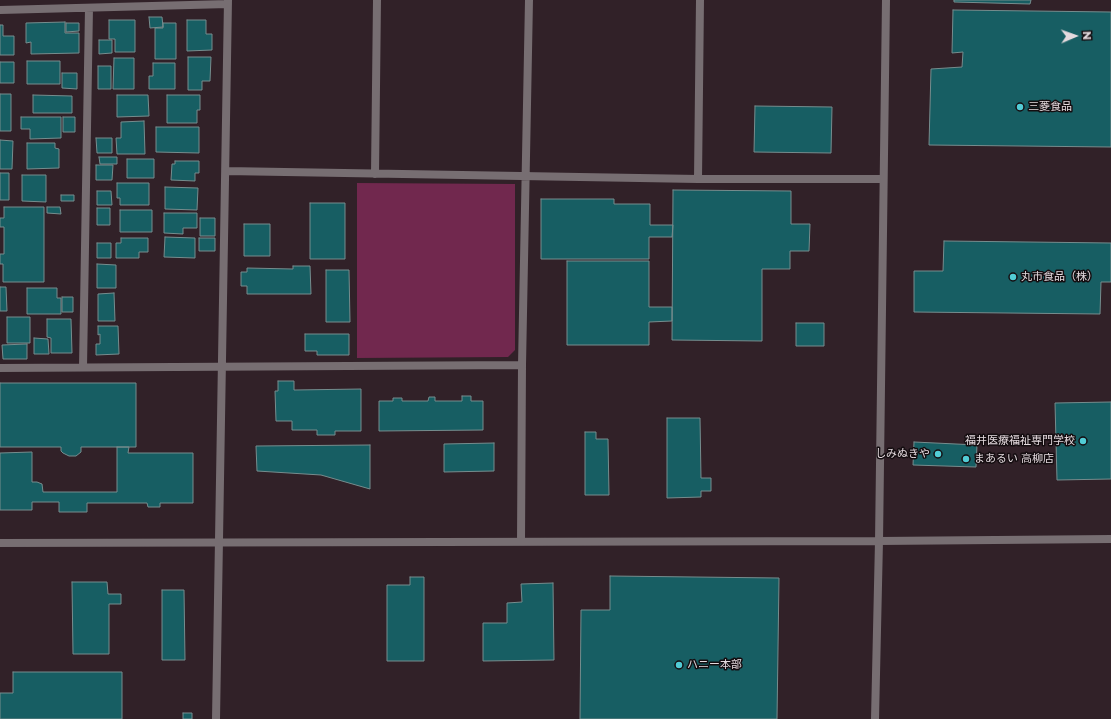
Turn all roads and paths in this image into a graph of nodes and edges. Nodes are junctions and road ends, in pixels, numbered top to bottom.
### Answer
1 (377, 0) edge
2 (529, 0) edge
3 (700, 0) edge
4 (886, 0) edge
5 (228, 2) edge
6 (89, 8) junction
7 (0, 10) edge
8 (226, 171) junction
9 (375, 174) junction
10 (526, 176) junction
11 (698, 179) junction
12 (883, 179) junction
13 (522, 365) junction
14 (83, 367) junction
15 (222, 367) junction
16 (0, 368) edge
17 (1111, 539) edge
18 (521, 541) junction
19 (879, 541) junction
20 (0, 543) edge
21 (219, 543) junction
22 (216, 719) edge
23 (874, 719) edge

1 - 9 street
2 - 10 street
3 - 11 street
4 - 12 street
5 - 6 street
5 - 8 street
6 - 7 street
6 - 14 street
8 - 9 street
8 - 15 street
9 - 10 street
10 - 11 street
10 - 13 street
11 - 12 street
12 - 19 street
13 - 15 street
13 - 18 street
14 - 15 street
14 - 16 street
15 - 21 street
17 - 19 street
18 - 19 street
18 - 21 street
19 - 23 street
20 - 21 street
21 - 22 street

